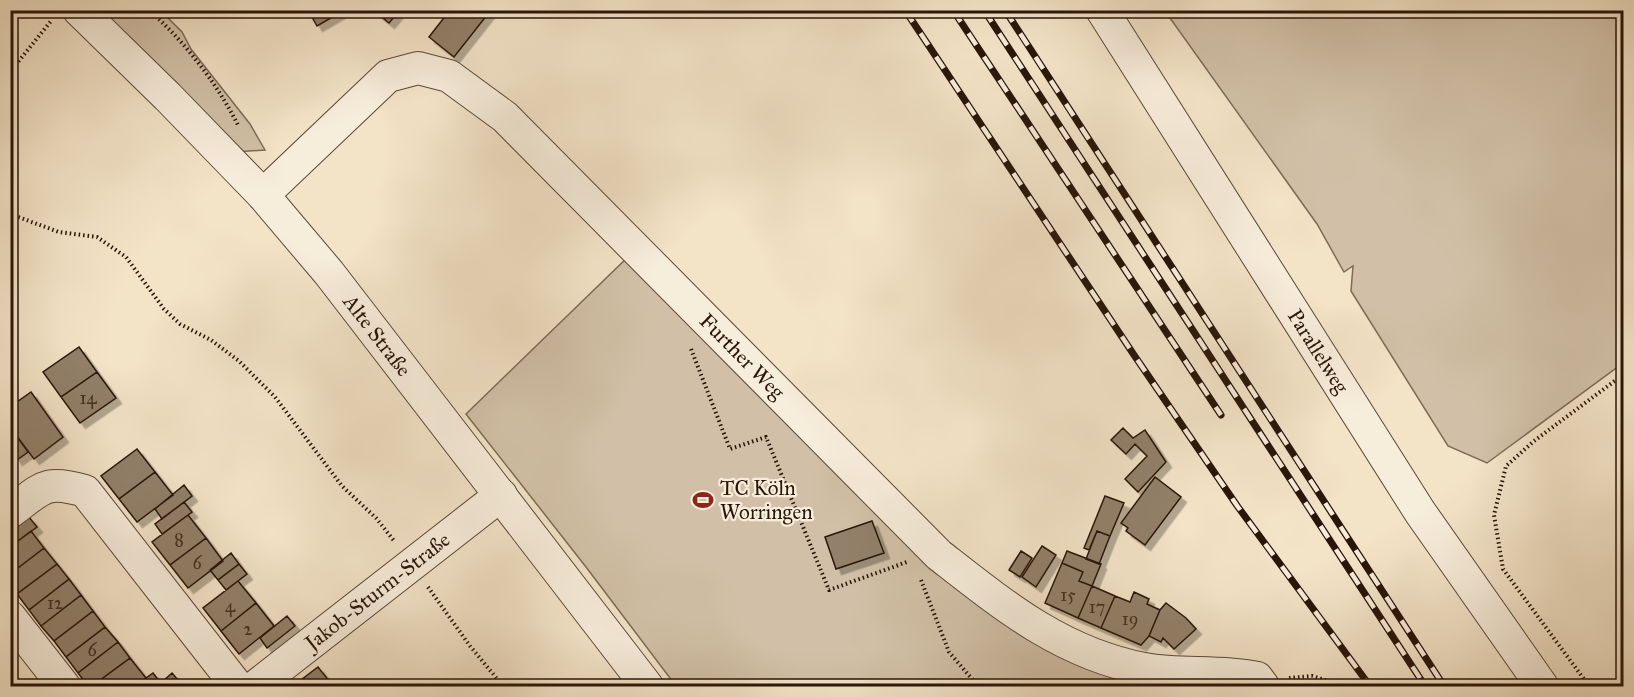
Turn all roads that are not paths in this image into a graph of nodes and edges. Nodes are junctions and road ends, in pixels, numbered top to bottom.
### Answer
1 (1102, 10) edge
2 (66, 15) edge
3 (263, 195) junction
4 (501, 495) junction
5 (10, 512) edge
6 (10, 617) edge
7 (1263, 686) edge
8 (64, 687) edge
9 (237, 687) edge
10 (256, 687) edge
11 (647, 687) edge
12 (1542, 687) edge

1 - 12 street, Parallelweg
2 - 3 street, Alte Straße
3 - 4 street, Alte Straße
3 - 7 street, Further Weg
4 - 10 street, Jakob-Sturm-Straße
4 - 11 street, Alte Straße
5 - 9 street
6 - 8 street

